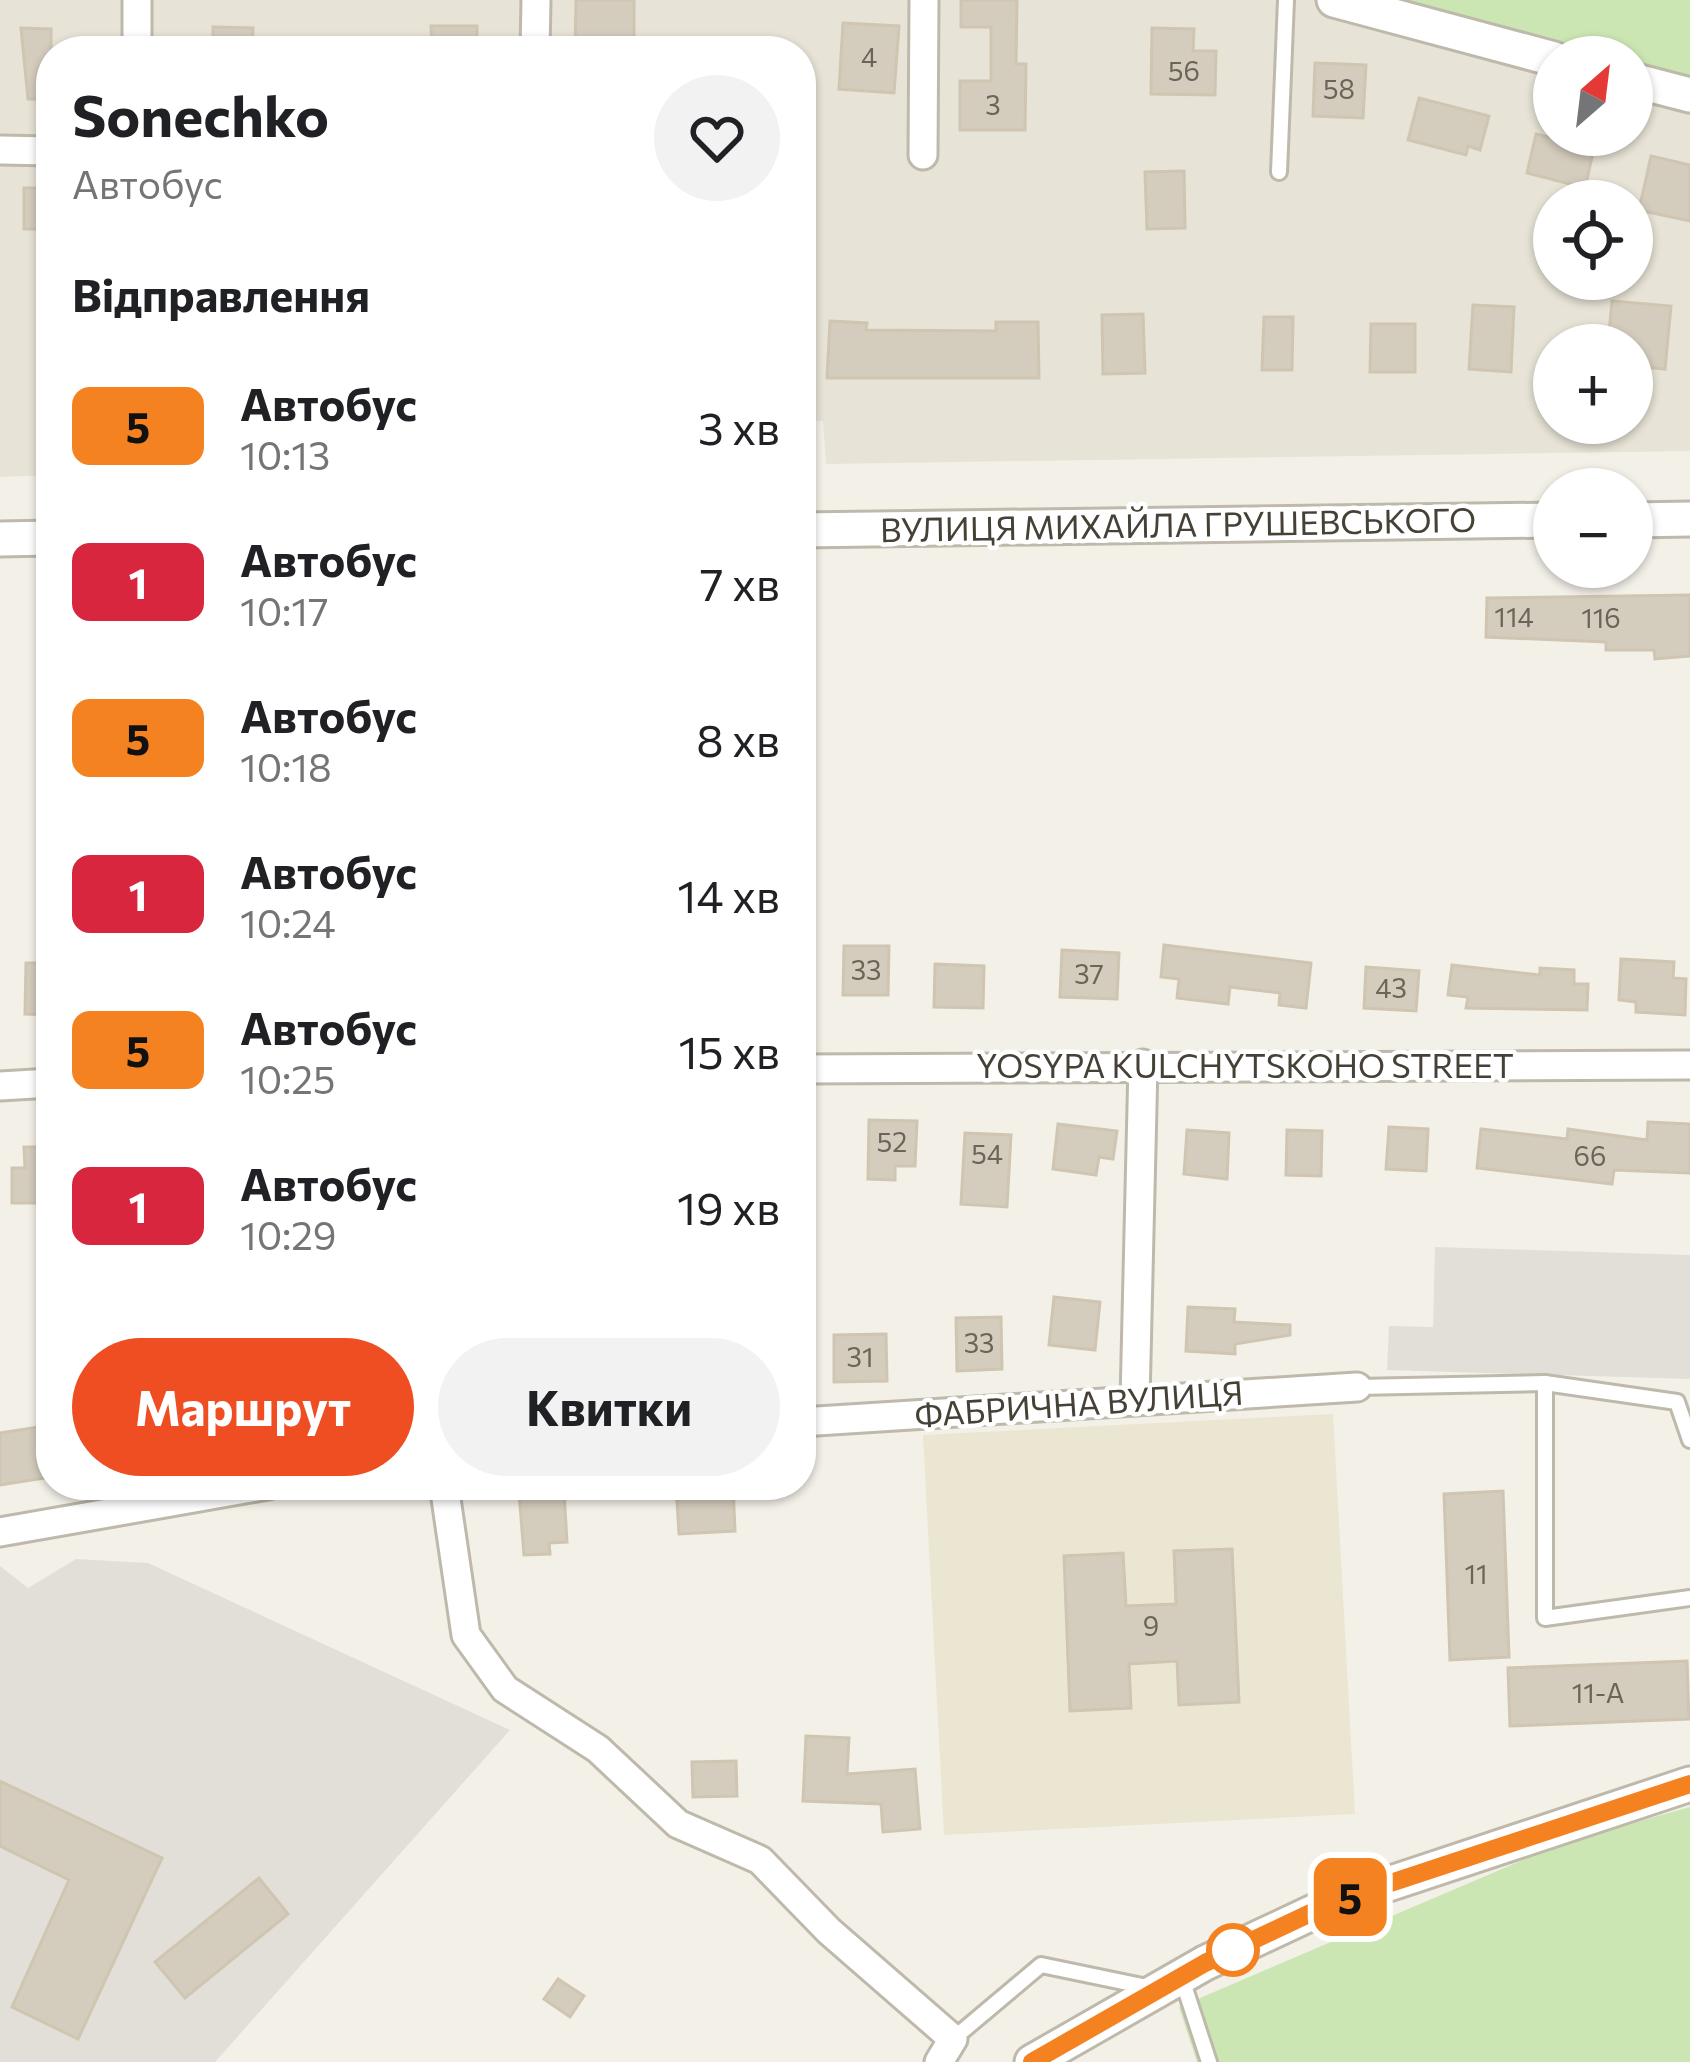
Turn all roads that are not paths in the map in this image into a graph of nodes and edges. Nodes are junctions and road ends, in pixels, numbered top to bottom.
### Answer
1 (137, 0) edge
2 (536, 0) edge
3 (924, 0) edge
4 (1286, 0) edge
5 (1334, 0) edge
6 (137, 36) edge
7 (535, 36) edge
8 (1533, 53) edge
9 (1653, 85) edge
10 (1690, 95) edge
11 (0, 150) edge
12 (36, 151) edge
13 (923, 155) dead end
14 (1279, 172) dead end
15 (1690, 519) edge
16 (1533, 520) edge
17 (1653, 520) edge
18 (816, 530) edge
19 (0, 538) edge
20 (36, 538) edge
21 (1143, 1064) junction
22 (1690, 1065) edge
23 (816, 1069) edge
24 (36, 1084) edge
25 (0, 1087) edge
26 (1545, 1383) junction
27 (1357, 1387) joint
28 (1135, 1401) junction
29 (816, 1421) edge
30 (1690, 1441) edge
31 (144, 1500) edge
32 (446, 1500) edge
33 (0, 1532) edge
34 (1690, 1598) edge
35 (1690, 1784) edge
36 (1169, 1983) junction
37 (946, 2051) edge
38 (1032, 2062) edge
39 (1209, 2062) edge

1 - 6 street
2 - 7 street
3 - 13 street
4 - 14 lane
5 - 8 street
9 - 10 street
11 - 12 street
15 - 17 street
16 - 18 street, ВУЛИЦЯ МИХАЙЛА ГРУШЕВСЬКОГО
19 - 20 street
21 - 22 street, YOSYPA KULCHYTSKOHO STREET
21 - 23 street, YOSYPA KULCHYTSKOHO STREET
21 - 28 street
24 - 25 street
26 - 27 lane
26 - 30 lane
26 - 34 lane
27 - 28 street, ФАБРИЧНА ВУЛИЦЯ
28 - 29 street, ФАБРИЧНА ВУЛИЦЯ
31 - 33 street
32 - 37 street
35 - 36 street
36 - 37 lane
36 - 38 street
36 - 39 lane

